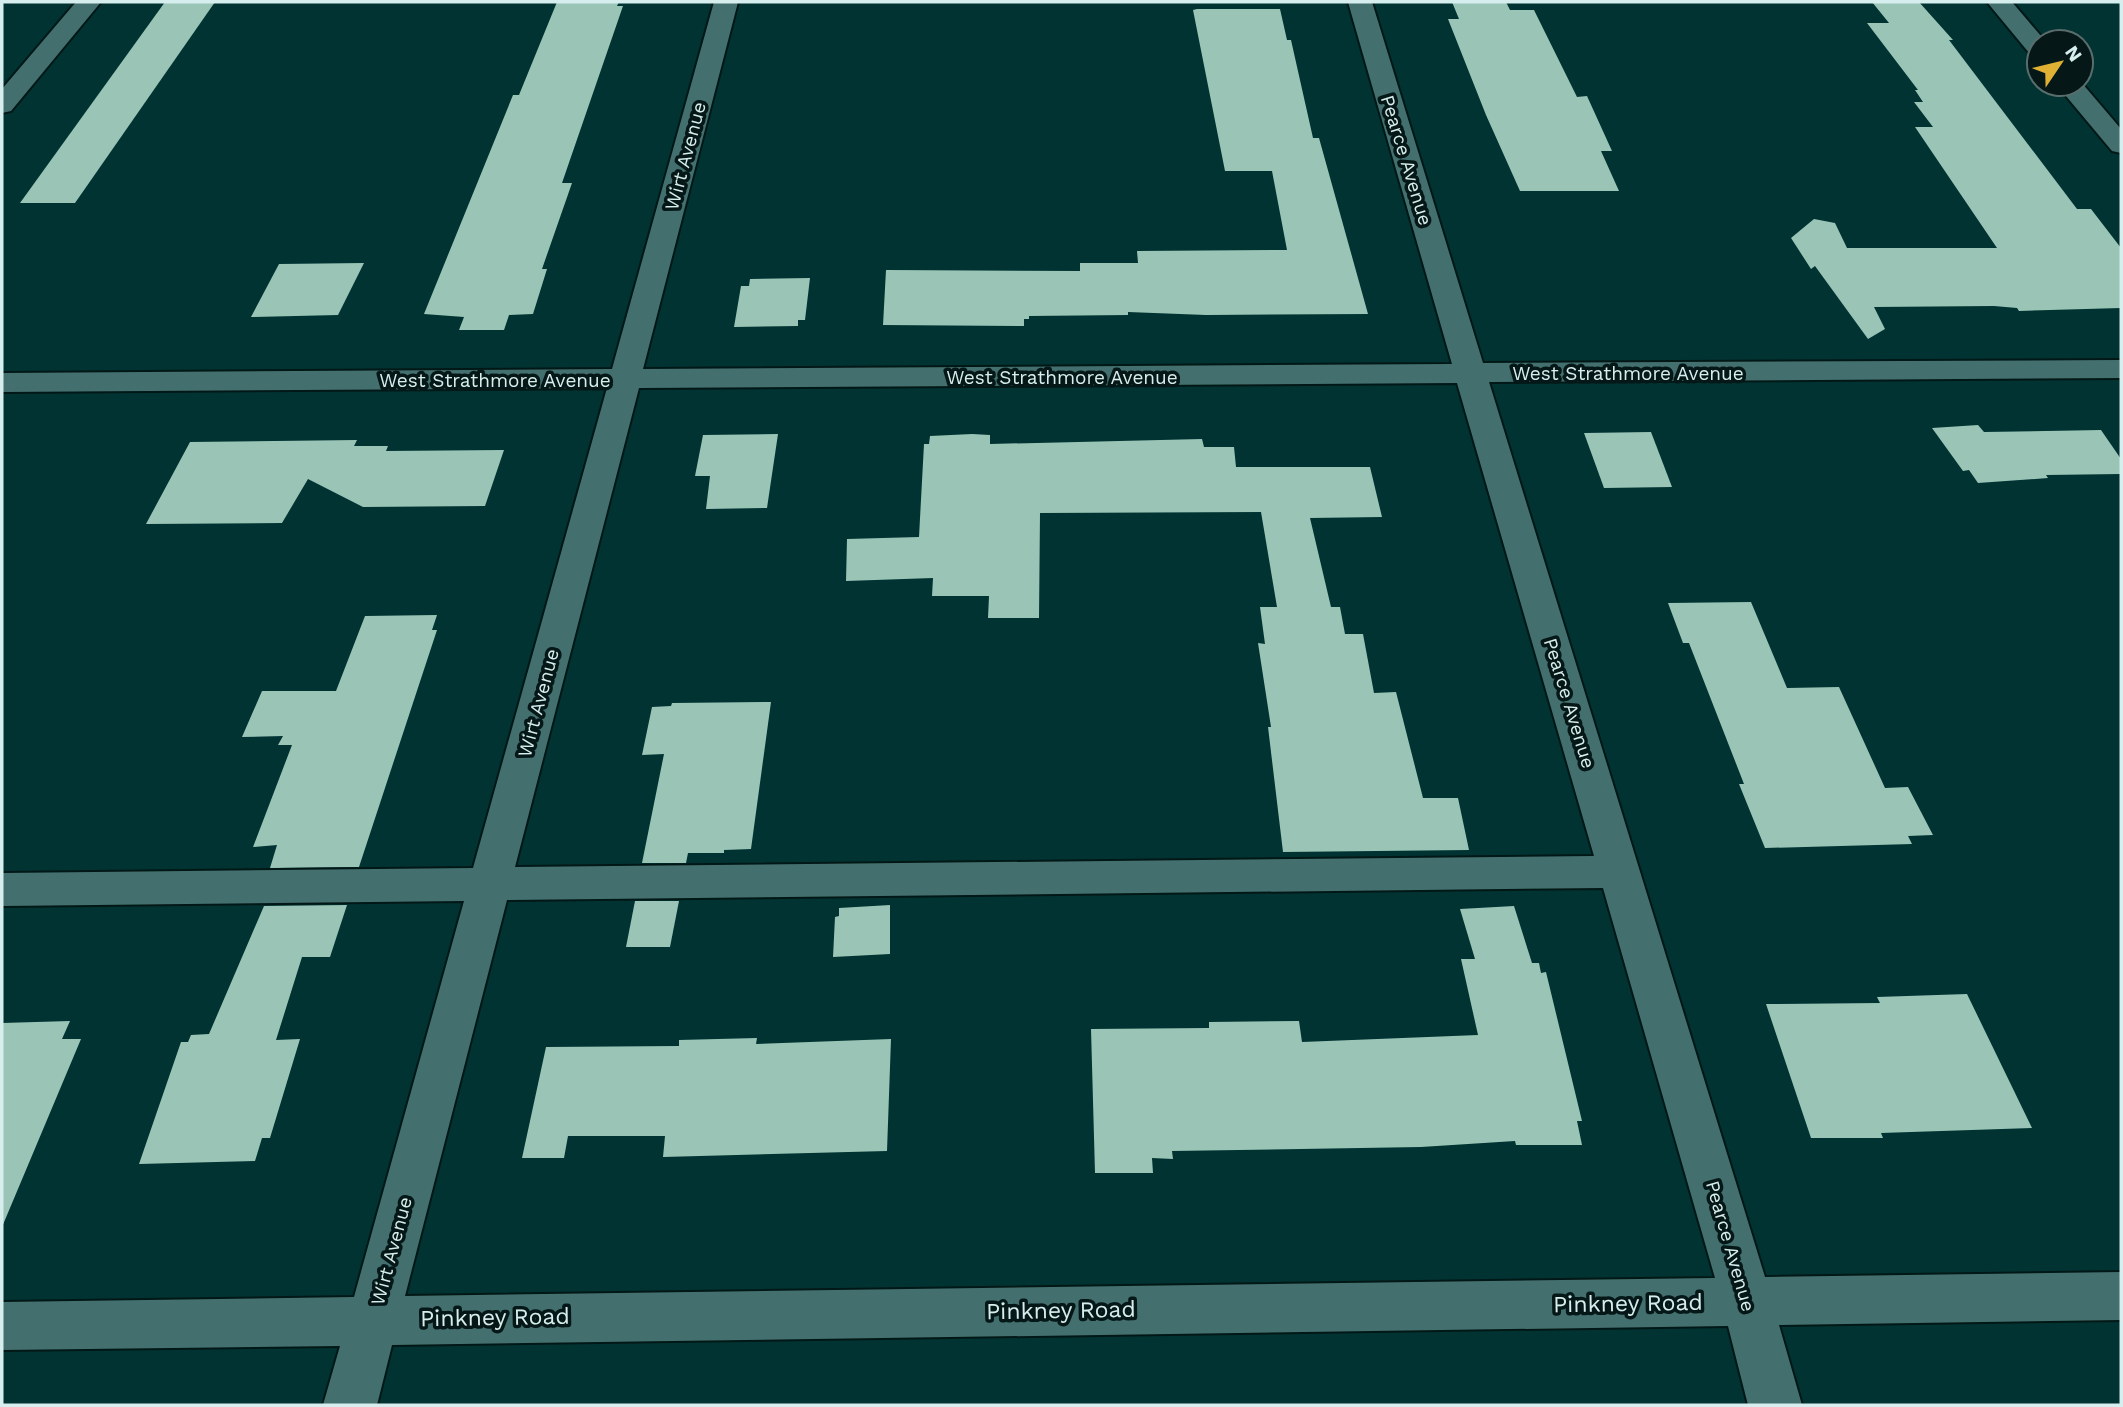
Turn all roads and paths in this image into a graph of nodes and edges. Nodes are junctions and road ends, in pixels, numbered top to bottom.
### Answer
1 (89, 2) edge
2 (726, 2) edge
3 (1360, 2) edge
4 (1999, 2) edge
5 (2025, 33) edge
6 (2081, 98) edge
7 (2, 105) edge
8 (2121, 145) edge
9 (2121, 369) edge
10 (1472, 374) junction
11 (625, 380) junction
12 (2, 382) edge
13 (1620, 872) junction
14 (489, 884) junction
15 (2, 889) edge
16 (2121, 1296) edge
17 (1747, 1301) junction
18 (373, 1318) junction
19 (2, 1326) edge
20 (350, 1405) edge
21 (1775, 1405) edge

1 - 7 street
2 - 11 street, Wirt Avenue
3 - 10 street, Pearce Avenue
4 - 5 street
6 - 8 street
9 - 10 street, West Strathmore Avenue
10 - 11 street, West Strathmore Avenue
10 - 13 street, Pearce Avenue
11 - 12 street, West Strathmore Avenue
11 - 14 street, Wirt Avenue
13 - 14 street
13 - 17 street, Pearce Avenue
14 - 15 street
14 - 18 street, Wirt Avenue
16 - 17 street, Pinkney Road
17 - 18 street, Pinkney Road
17 - 21 street, Pearce Avenue
18 - 19 street, Pinkney Road
18 - 20 street, Wirt Avenue

